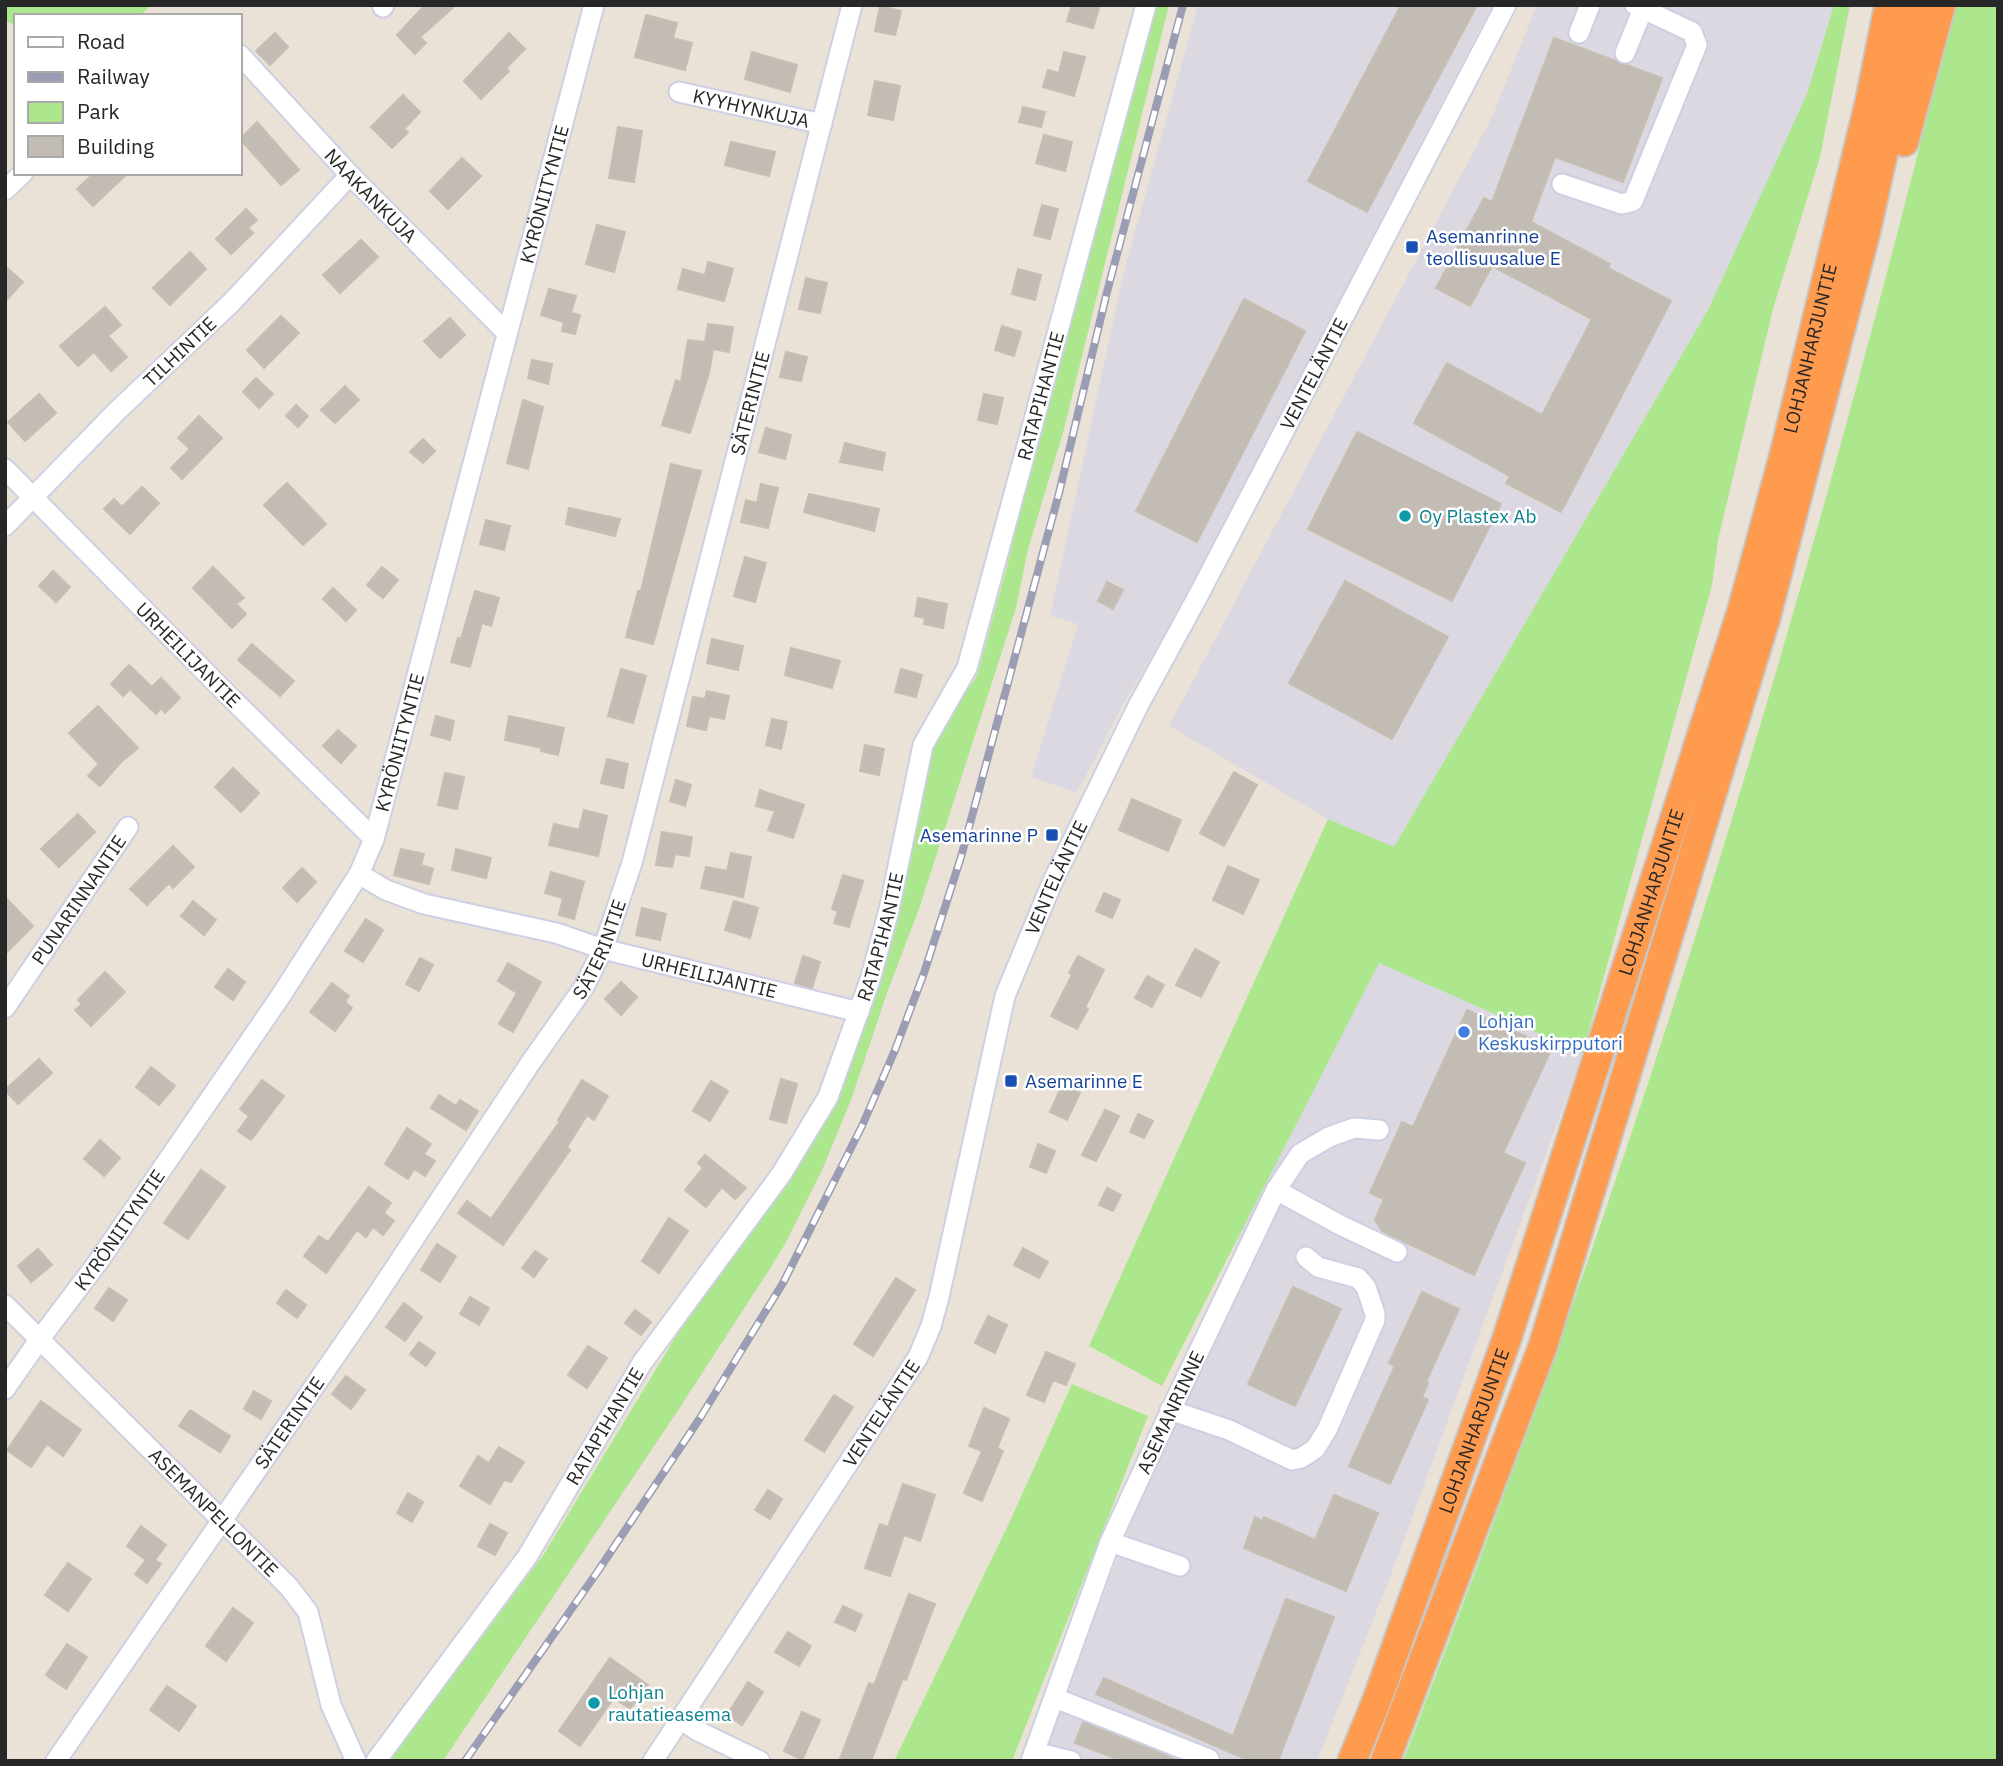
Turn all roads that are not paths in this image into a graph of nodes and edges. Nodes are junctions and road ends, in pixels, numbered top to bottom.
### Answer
1 (594, 5) edge
2 (852, 5) edge
3 (1146, 5) edge
4 (1506, 5) edge
5 (1590, 5) edge
6 (1889, 5) edge
7 (1916, 5) edge
8 (1941, 5) edge
9 (1639, 7) edge
10 (1579, 33) dead end
11 (1625, 53) dead end
12 (242, 57) edge
13 (679, 92) dead end
14 (822, 124) junction
15 (21, 175) edge
16 (350, 175) junction
17 (1562, 184) dead end
18 (5, 190) edge
19 (1866, 231) junction
20 (506, 333) junction
21 (5, 469) edge
22 (34, 499) junction
23 (5, 526) edge
24 (128, 827) dead end
25 (374, 839) junction
26 (359, 874) junction
27 (603, 948) junction
28 (5, 1008) edge
29 (859, 1012) junction
30 (1380, 1130) dead end
31 (1276, 1190) junction
32 (1397, 1252) dead end
33 (1306, 1257) dead end
34 (5, 1305) edge
35 (39, 1339) junction
36 (5, 1389) edge
37 (1170, 1410) junction
38 (222, 1519) junction
39 (1110, 1542) junction
40 (1180, 1566) dead end
41 (1055, 1698) junction
42 (680, 1719) junction
43 (1032, 1756) edge
44 (1209, 1759) edge
45 (56, 1761) edge
46 (356, 1761) edge
47 (376, 1761) edge
48 (653, 1761) edge
49 (760, 1761) edge
50 (1071, 1761) edge
51 (1352, 1761) edge
52 (1385, 1761) edge

1 - 20 street, KYRÖNIITYNTIE
2 - 14 street, SÄTERINTIE
3 - 29 street, RATAPIHANTIE
4 - 42 street, VENTELÄNTIE
5 - 10 street
6 - 51 highway, LOHJANHARJUNTIE
7 - 19 highway, LOHJANHARJUNTIE
8 - 19 highway
9 - 11 street
9 - 17 street
12 - 16 street, NAAKANKUJA
13 - 14 street, KYYHYNKUJA
14 - 27 street, SÄTERINTIE
15 - 18 street
16 - 20 street, NAAKANKUJA
16 - 22 street, TILHINTIE
19 - 52 highway, LOHJANHARJUNTIE
20 - 25 street, KYRÖNIITYNTIE
21 - 22 street, URHEILIJANTIE
22 - 23 street, TILHINTIE
22 - 25 street, URHEILIJANTIE
24 - 28 street, PUNARINNANTIE
25 - 26 street, KYRÖNIITYNTIE
26 - 27 street, URHEILIJANTIE
26 - 35 street, KYRÖNIITYNTIE
27 - 29 street, URHEILIJANTIE
27 - 38 street, SÄTERINTIE
29 - 47 street, RATAPIHANTIE
30 - 31 street, ASEMANRINNE
31 - 32 street
31 - 37 street, ASEMANRINNE
33 - 37 street
34 - 35 street, ASEMANPELLONTIE
35 - 36 street, KYRÖNIITYNTIE
35 - 38 street, ASEMANPELLONTIE
37 - 39 street, ASEMANRINNE
38 - 45 street, SÄTERINTIE
38 - 46 street, ASEMANPELLONTIE
39 - 40 street
39 - 41 street, ASEMANRINNE
41 - 43 street, ASEMANRINNE
41 - 44 street
42 - 48 street, VENTELÄNTIE
42 - 49 street
43 - 50 street

